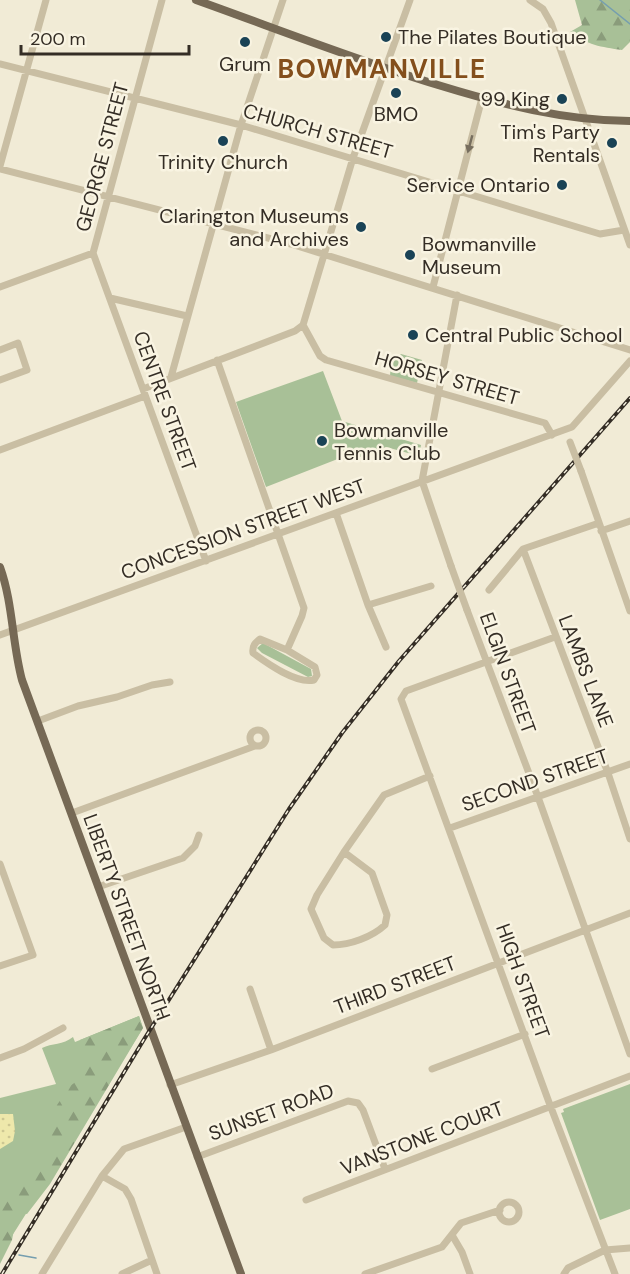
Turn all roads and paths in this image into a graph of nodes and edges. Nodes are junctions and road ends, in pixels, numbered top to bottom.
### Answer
1 (46, 0) edge
2 (162, 0) edge
3 (196, 0) edge
4 (283, 0) edge
5 (410, 0) edge
6 (530, 0) edge
7 (273, 27) junction
8 (0, 64) edge
9 (384, 69) junction
10 (26, 70) junction
11 (135, 97) junction
12 (482, 98) junction
13 (587, 120) junction
14 (630, 121) edge
15 (241, 125) junction
16 (354, 158) junction
17 (0, 168) edge
18 (458, 190) junction
19 (108, 197) junction
20 (213, 223) junction
21 (624, 230) junction
22 (630, 245) edge
23 (93, 253) junction
24 (324, 254) junction
25 (0, 287) edge
26 (433, 287) junction
27 (457, 295) junction
28 (110, 298) junction
29 (187, 316) junction
30 (303, 325) junction
31 (0, 350) edge
32 (630, 350) edge
33 (217, 360) junction
34 (630, 361) edge
35 (171, 378) junction
36 (0, 380) edge
37 (143, 388) junction
38 (439, 393) junction
39 (145, 396) junction
40 (566, 430) junction
41 (552, 435) junction
42 (0, 450) edge
43 (422, 481) junction
44 (336, 513) junction
45 (630, 521) edge
46 (600, 527) junction
47 (279, 534) junction
48 (524, 549) junction
49 (206, 561) junction
50 (0, 567) edge
51 (431, 586) dead end
52 (489, 590) dead end
53 (368, 605) junction
54 (630, 611) edge
55 (12, 631) junction
56 (0, 635) edge
57 (555, 637) junction
58 (386, 646) dead end
59 (287, 650) junction
60 (486, 662) junction
61 (170, 681) dead end
62 (38, 721) junction
63 (255, 746) dead end
64 (630, 764) edge
65 (608, 773) junction
66 (430, 776) junction
67 (538, 797) junction
68 (72, 813) junction
69 (450, 828) junction
70 (199, 835) dead end
71 (630, 838) edge
72 (344, 852) junction
73 (0, 864) edge
74 (98, 886) junction
75 (630, 913) edge
76 (585, 931) junction
77 (498, 964) junction
78 (0, 966) edge
79 (250, 988) dead end
80 (63, 1028) dead end
81 (525, 1034) junction
82 (271, 1050) junction
83 (630, 1054) edge
84 (0, 1058) edge
85 (432, 1069) dead end
86 (630, 1076) edge
87 (170, 1085) junction
88 (550, 1106) junction
89 (186, 1127) junction
90 (197, 1157) junction
91 (385, 1169) junction
92 (102, 1176) junction
93 (306, 1200) dead end
94 (500, 1210) dead end
95 (452, 1235) junction
96 (630, 1248) edge
97 (605, 1250) junction
98 (152, 1260) junction
99 (385, 1271) edge
100 (42, 1274) edge
101 (123, 1274) edge
102 (158, 1274) edge
103 (241, 1274) edge
104 (365, 1274) edge
105 (470, 1274) edge
106 (564, 1274) edge
107 (615, 1274) edge

1 - 10 street
2 - 11 street, GEORGE STREET
3 - 7 main road
4 - 7 street
5 - 9 street
6 - 13 street
7 - 9 main road
7 - 15 street
8 - 10 street, CHURCH STREET
9 - 12 main road
9 - 16 street
10 - 11 street, CHURCH STREET
10 - 17 street
11 - 15 street, CHURCH STREET
11 - 19 street, GEORGE STREET
12 - 13 main road
12 -> 18 street
13 - 14 main road
13 - 21 street
15 - 16 street, CHURCH STREET
15 - 20 street
16 - 18 street, CHURCH STREET
16 - 24 street
17 - 19 street
18 - 21 street, CHURCH STREET
18 - 26 street
19 - 20 street
19 - 23 street, GEORGE STREET
20 - 24 street
20 - 29 street
21 - 22 street
23 - 25 street
23 - 28 street, CENTRE STREET
24 - 26 street
24 - 30 street
26 - 27 street
27 - 32 street
27 - 38 street, ELGIN STREET
28 - 29 street
28 - 37 street, CENTRE STREET
29 - 35 street
30 - 33 street
30 - 38 street, HORSEY STREET
31 - 36 street
33 - 35 street
33 - 47 street
34 - 40 street, CONCESSION STREET WEST
35 - 37 street
37 - 39 street, CENTRE STREET
38 - 41 street, HORSEY STREET
38 - 43 street, ELGIN STREET
39 - 42 street
39 - 49 street, CENTRE STREET
40 - 41 street, CONCESSION STREET WEST
40 - 46 street, bridge
41 - 43 street, CONCESSION STREET WEST
43 - 44 street, CONCESSION STREET WEST
43 - 60 street, ELGIN STREET, bridge
44 - 47 street, CONCESSION STREET WEST
44 - 53 street
45 - 46 street
46 - 48 street
46 - 54 street
47 - 49 street, CONCESSION STREET WEST
47 - 59 street
48 - 52 street
48 - 57 street, LAMBS LANE
49 - 55 street, CONCESSION STREET WEST
50 - 55 main road, LIBERTY STREET NORTH
51 - 53 street
53 - 58 street
55 - 56 street, CONCESSION STREET WEST
55 - 62 main road, LIBERTY STREET NORTH
57 - 60 street
57 - 65 street, LAMBS LANE
59 - 59 street
60 - 66 street, HIGH STREET
60 - 67 street, ELGIN STREET
61 - 62 street
62 - 68 main road, LIBERTY STREET NORTH
63 - 68 street
64 - 65 street, SECOND STREET
65 - 67 street, SECOND STREET
65 - 71 street, LAMBS LANE
66 - 69 street, HIGH STREET
66 - 72 street
67 - 69 street, SECOND STREET
67 - 76 street, ELGIN STREET
68 - 74 main road, LIBERTY STREET NORTH
69 - 77 street, HIGH STREET
70 - 74 street
72 - 72 street
73 - 78 street
74 - 87 main road, LIBERTY STREET NORTH
75 - 76 street, THIRD STREET
76 - 77 street, THIRD STREET
76 - 83 street, ELGIN STREET
77 - 81 street, HIGH STREET
77 - 82 street, THIRD STREET
79 - 82 street
80 - 84 street
81 - 85 street
81 - 88 street, HIGH STREET
82 - 87 street, THIRD STREET
86 - 88 street, VANSTONE COURT
87 - 89 main road, LIBERTY STREET NORTH
88 - 91 street, VANSTONE COURT
88 - 97 street, HIGH STREET
89 - 90 main road, LIBERTY STREET NORTH
89 - 92 street
90 - 91 street, SUNSET ROAD
90 - 103 main road, LIBERTY STREET NORTH
91 - 93 street, VANSTONE COURT
92 - 98 street
92 - 100 street
94 - 95 street
95 - 99 street
95 - 105 street
96 - 97 street
97 - 106 street
97 - 107 street, HIGH STREET
98 - 101 street
98 - 102 street
99 - 104 street

